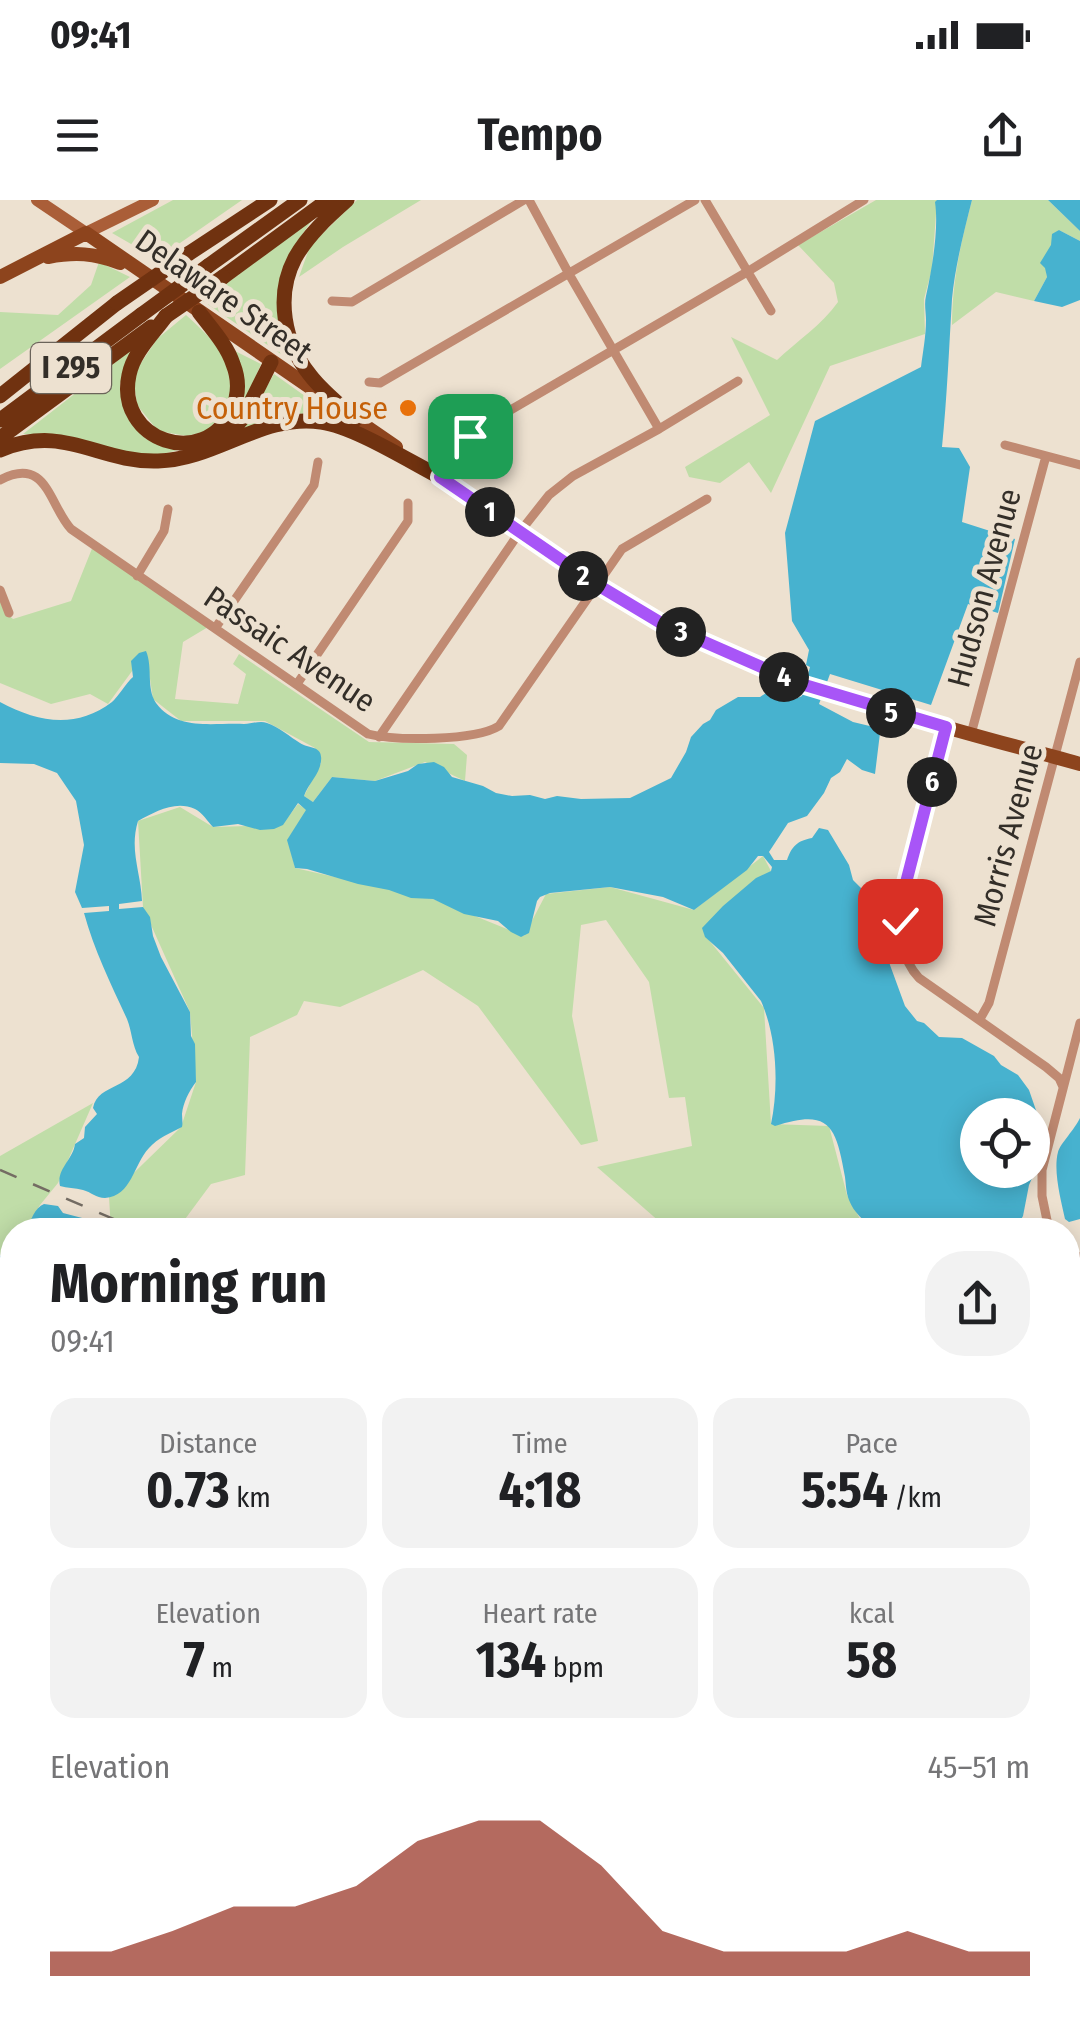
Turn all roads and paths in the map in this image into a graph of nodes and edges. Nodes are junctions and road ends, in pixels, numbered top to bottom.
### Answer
1 (37, 200) edge
2 (154, 200) edge
3 (270, 200) edge
4 (300, 200) edge
5 (328, 200) edge
6 (348, 200) edge
7 (527, 200) edge
8 (695, 200) edge
9 (705, 200) edge
10 (864, 200) edge
11 (86, 233) junction
12 (32, 260) junction
13 (136, 269) junction
14 (748, 272) junction
15 (569, 274) junction
16 (0, 277) edge
17 (332, 301) dead end
18 (772, 311) dead end
19 (199, 312) junction
20 (166, 316) junction
21 (613, 350) junction
22 (272, 362) junction
23 (738, 380) dead end
24 (369, 382) dead end
25 (0, 393) edge
26 (356, 418) junction
27 (0, 420) edge
28 (658, 429) junction
29 (0, 438) edge
30 (1006, 444) dead end
31 (215, 447) junction
32 (0, 450) edge
33 (1046, 456) junction
34 (318, 462) dead end
35 (1080, 465) edge
36 (440, 477) junction
37 (0, 480) edge
38 (707, 499) dead end
39 (408, 503) dead end
40 (168, 509) dead end
41 (520, 533) junction
42 (137, 576) junction
43 (596, 584) junction
44 (0, 590) edge
45 (9, 613) dead end
46 (216, 627) junction
47 (1080, 662) edge
48 (296, 684) junction
49 (946, 727) junction
50 (971, 734) junction
51 (379, 736) junction
52 (1054, 756) junction
53 (1080, 764) edge
54 (980, 1019) junction
55 (1080, 1024) edge
56 (1063, 1087) junction
57 (1047, 1218) edge

1 - 11 main road, Delaware Street
2 - 11 main road
3 - 25 highway, I 295, bridge
4 - 27 highway, I 295, bridge
5 - 20 highway, bridge
6 - 26 highway
7 - 15 street
7 - 17 street
8 - 15 street
9 - 14 street
10 - 14 street
11 - 12 main road
11 - 13 main road, Delaware Street
12 - 13 main road
12 - 16 main road
13 - 19 main road, Delaware Street
14 - 18 street
14 - 21 street
15 - 21 street
15 - 24 street
19 - 20 highway
19 - 22 main road, Delaware Street
20 - 29 highway
21 - 28 street
21 - 36 street
22 - 26 main road, Delaware Street
22 - 31 highway
23 - 28 street, Passaic Avenue
26 - 36 main road, Delaware Street
28 - 41 street, Passaic Avenue
30 - 33 street
31 - 32 highway
31 - 36 highway
33 - 35 street
33 - 50 street, Hudson Avenue
34 - 46 street
36 - 41 main road, Delaware Street
37 - 42 street, Passaic Avenue
38 - 43 street
39 - 48 street
40 - 42 street
41 - 43 main road, Delaware Street
41 - 51 street, Passaic Avenue
42 - 46 street, Passaic Avenue
43 - 49 main road, Delaware Street
43 - 51 street
44 - 45 street
46 - 48 street, Passaic Avenue
47 - 52 street, Morris Avenue
48 - 51 street, Passaic Avenue
49 - 50 main road, Delaware Street
49 - 54 street
50 - 52 main road, Delaware Street
52 - 53 main road, Delaware Street
52 - 54 street, Morris Avenue
54 - 56 street
55 - 56 street
56 - 57 street

